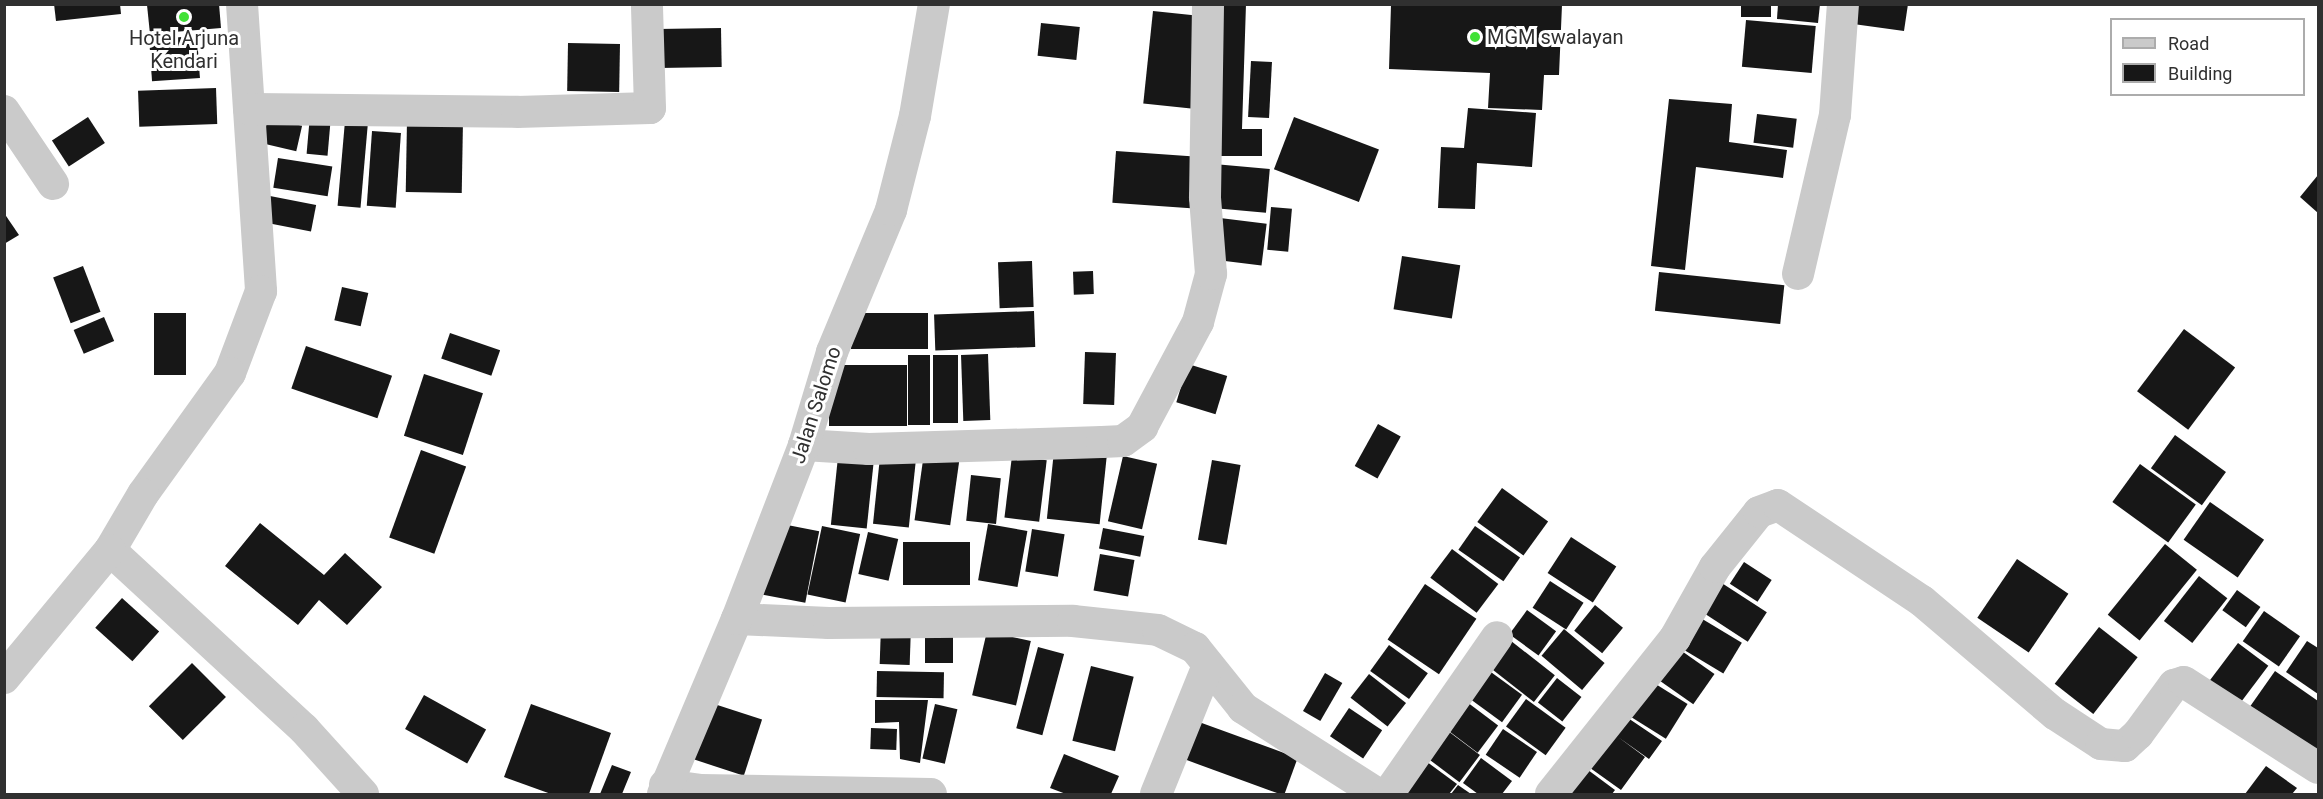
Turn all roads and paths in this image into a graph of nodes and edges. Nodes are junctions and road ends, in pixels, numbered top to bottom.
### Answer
1 (242, 4) edge
2 (647, 4) edge
3 (934, 4) edge
4 (1208, 4) edge
5 (1843, 4) edge
6 (249, 109) junction
7 (4, 111) edge
8 (53, 184) dead end
9 (1798, 274) dead end
10 (804, 445) junction
11 (110, 550) junction
12 (737, 619) junction
13 (1497, 637) dead end
14 (1208, 665) junction
15 (4, 678) edge
16 (2319, 768) edge
17 (664, 790) edge
18 (931, 794) edge
19 (363, 795) edge
20 (1156, 795) edge
21 (1378, 795) edge
22 (1388, 795) edge
23 (1551, 795) edge

1 - 6 street
2 - 6 street
3 - 10 street, Jalan Salomo
4 - 10 street
5 - 9 street
6 - 11 street
7 - 8 street
10 - 12 street, Jalan Salomo
11 - 15 street
11 - 19 street
12 - 14 street
12 - 17 street, Jalan Salomo
13 - 22 street
14 - 20 street
14 - 21 street
16 - 23 street
17 - 18 street

